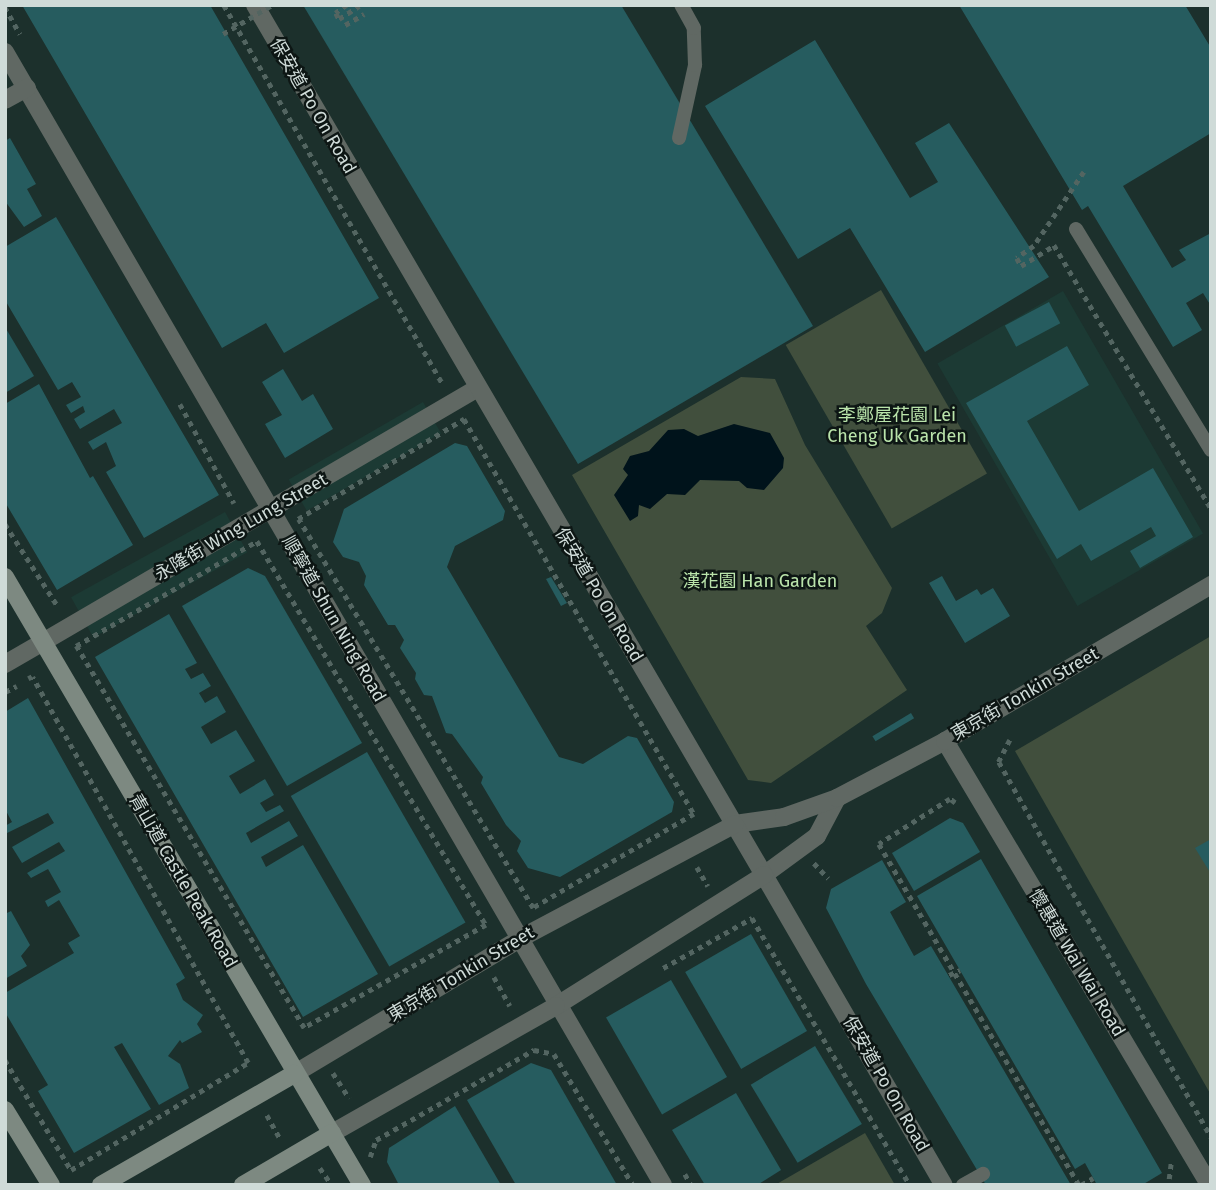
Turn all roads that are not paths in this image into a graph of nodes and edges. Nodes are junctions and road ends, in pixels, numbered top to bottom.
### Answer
1 (254, 5) edge
2 (681, 5) edge
3 (5, 52) edge
4 (27, 88) junction
5 (5, 100) edge
6 (679, 138) dead end
7 (1076, 229) dead end
8 (476, 389) junction
9 (1211, 450) edge
10 (270, 510) junction
11 (5, 577) edge
12 (1211, 585) edge
13 (43, 642) junction
14 (5, 664) edge
15 (945, 741) junction
16 (837, 798) junction
17 (735, 824) junction
18 (764, 875) junction
19 (521, 938) junction
20 (556, 1006) junction
21 (294, 1073) junction
22 (5, 1110) edge
23 (332, 1133) junction
24 (983, 1174) dead end
25 (1209, 1184) edge
26 (51, 1185) edge
27 (101, 1185) edge
28 (243, 1185) edge
29 (362, 1185) edge
30 (663, 1185) edge
31 (944, 1185) edge
32 (963, 1185) edge

1 - 8 street, 保安道 Po On Road
2 - 6 lane
3 - 4 street, 順寧道 Shun Ning Road
4 - 5 street
4 - 10 street, 順寧道 Shun Ning Road
7 - 9 lane
8 - 10 street, 永隆街 Wing Lung Street
8 - 17 street, 保安道 Po On Road
10 - 13 street, 永隆街 Wing Lung Street
10 - 19 street, 順寧道 Shun Ning Road
11 - 13 main road, 青山道 Castle Peak Road
12 - 15 street, 東京街 Tonkin Street
13 - 14 street, 永隆街 Wing Lung Street
13 - 21 main road, 青山道 Castle Peak Road
15 - 16 street, 東京街 Tonkin Street
15 - 25 street, 懷惠道 Wai Wai Road
16 - 17 street, 東京街 Tonkin Street
16 - 18 street
17 - 18 street, 保安道 Po On Road
17 - 19 street, 東京街 Tonkin Street
18 - 20 street
18 - 31 street, 保安道 Po On Road
19 - 20 street, 順寧道 Shun Ning Road
19 - 21 street, 東京街 Tonkin Street
20 - 23 street
20 - 30 street, 順寧道 Shun Ning Road
21 - 23 main road, 青山道 Castle Peak Road
21 - 27 main road, 東京街 Tonkin Street
22 - 26 main road
23 - 28 main road
23 - 29 main road, 青山道 Castle Peak Road
24 - 32 lane

